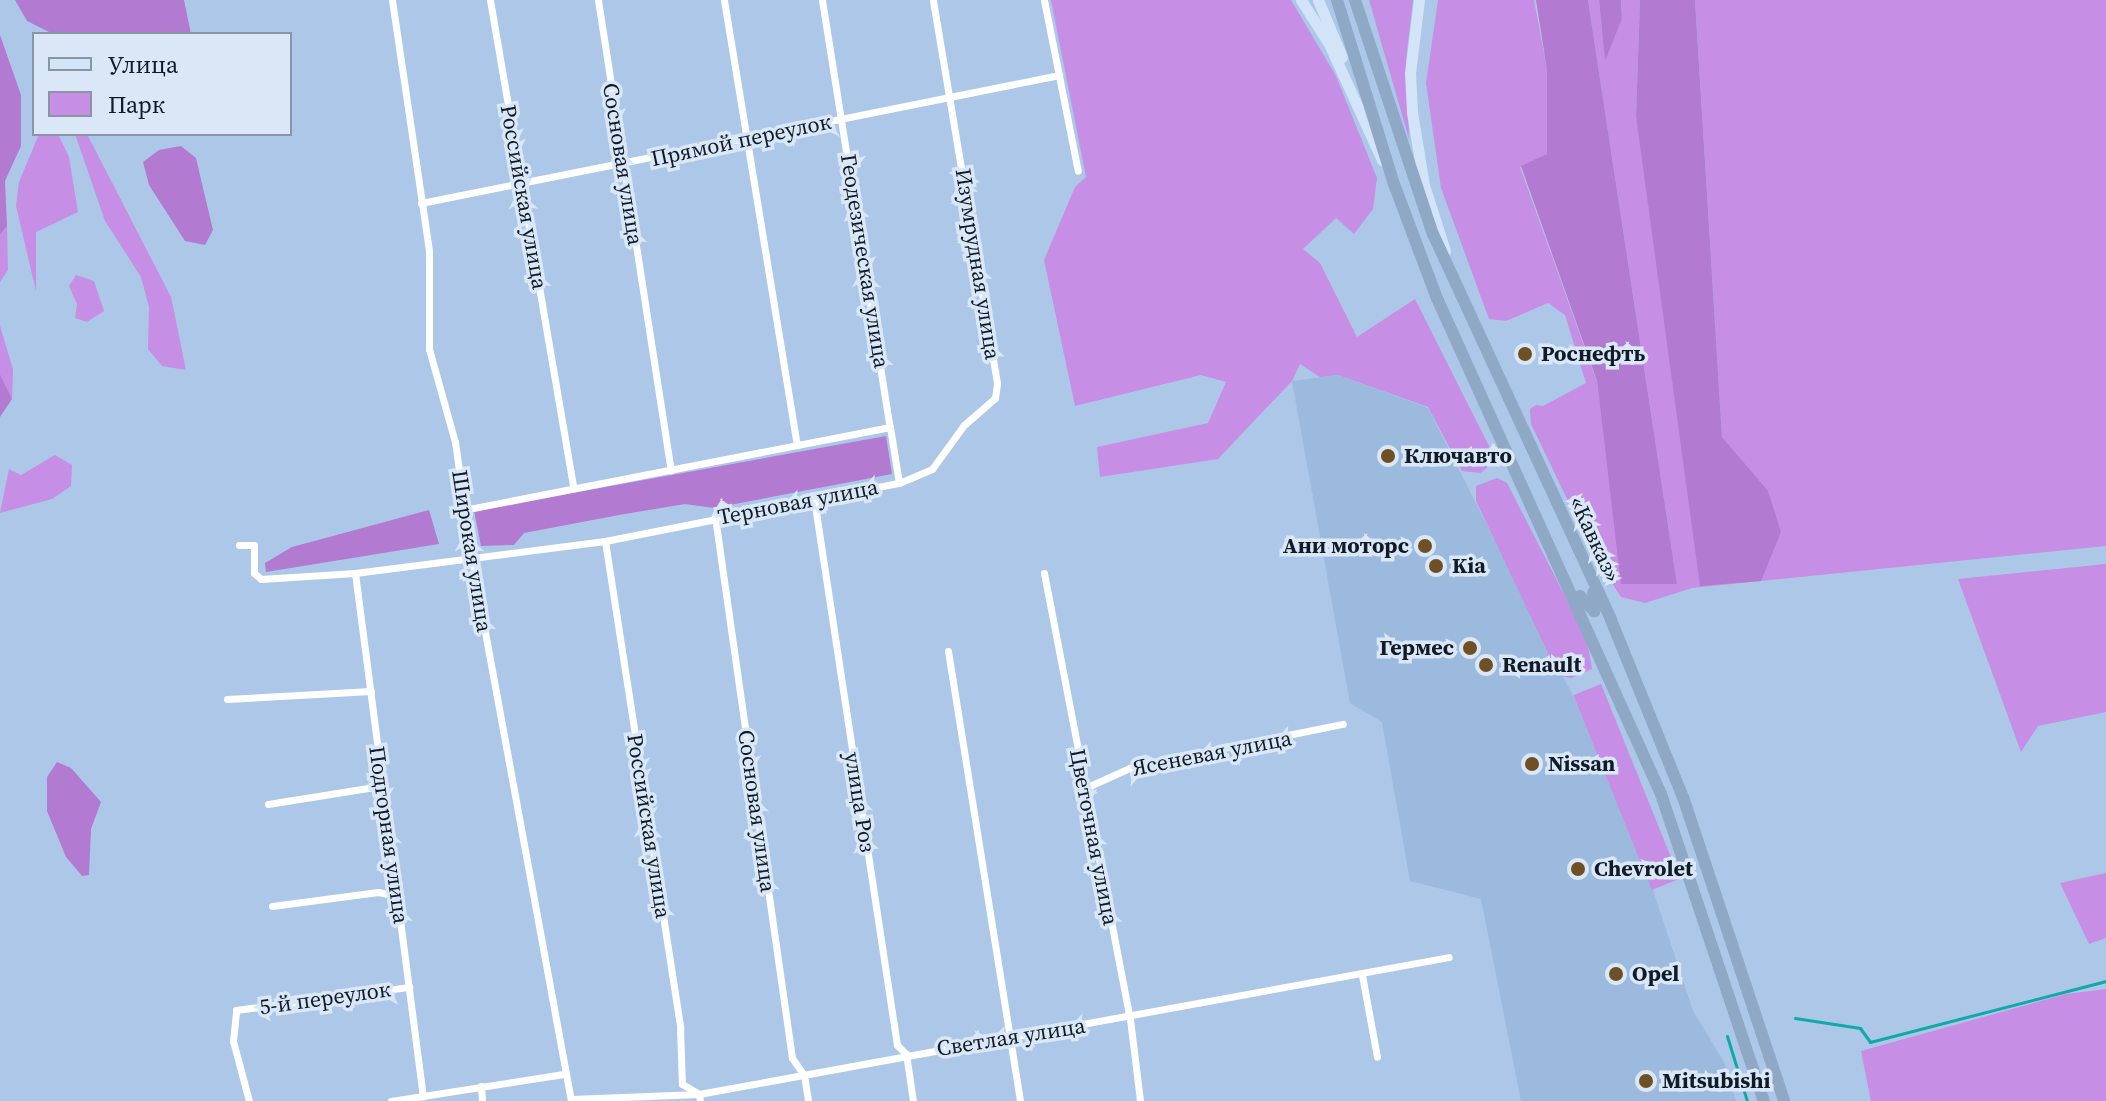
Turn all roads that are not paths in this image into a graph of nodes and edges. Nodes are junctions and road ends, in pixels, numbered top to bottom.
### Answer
1 (392, 0) edge
2 (490, 0) edge
3 (598, 0) edge
4 (724, 0) edge
5 (822, 0) edge
6 (933, 0) edge
7 (1044, 0) edge
8 (1301, 0) edge
9 (1318, 0) edge
10 (1337, 0) edge
11 (1355, 0) edge
12 (1419, 0) edge
13 (1059, 75) junction
14 (953, 99) junction
15 (844, 118) junction
16 (747, 140) junction
17 (623, 164) junction
18 (1078, 171) dead end
19 (521, 183) junction
20 (1394, 184) junction
21 (421, 203) junction
22 (1455, 286) junction
23 (890, 427) junction
24 (797, 445) junction
25 (1534, 459) junction
26 (671, 470) junction
27 (899, 483) junction
28 (573, 488) junction
29 (814, 499) junction
30 (464, 510) junction
31 (715, 517) junction
32 (1543, 530) junction
33 (605, 541) junction
34 (239, 545) dead end
35 (472, 561) junction
36 (355, 573) junction
37 (1044, 573) dead end
38 (948, 651) dead end
39 (371, 691) junction
40 (227, 699) dead end
41 (1651, 718) junction
42 (1343, 724) dead end
43 (1638, 739) junction
44 (381, 786) junction
45 (1083, 789) junction
46 (268, 804) dead end
47 (397, 896) junction
48 (272, 906) dead end
49 (1449, 957) dead end
50 (1362, 975) junction
51 (409, 987) junction
52 (1130, 1019) junction
53 (1007, 1036) junction
54 (906, 1054) junction
55 (1377, 1057) dead end
56 (564, 1074) junction
57 (804, 1075) junction
58 (481, 1086) junction
59 (423, 1097) junction
60 (700, 1098) edge
61 (571, 1100) edge
62 (249, 1101) edge
63 (391, 1101) edge
64 (482, 1101) edge
65 (808, 1101) edge
66 (913, 1101) edge
67 (1020, 1101) edge
68 (1140, 1101) edge
69 (1764, 1101) edge
70 (1784, 1101) edge

1 - 21 street, Широкая улица
2 - 19 street, Российская улица
3 - 17 street, Сосновая улица
4 - 16 street
5 - 15 street, Геодезическая улица
6 - 14 street, Изумрудная улица
7 - 13 street
8 - 20 main road
9 - 20 main road
10 - 20 highway, «Кавказ»
11 - 22 highway, «Кавказ»
12 - 22 main road
13 - 14 street, Прямой переулок
13 - 18 street
14 - 15 street, Прямой переулок
14 - 27 street, Изумрудная улица
15 - 16 street, Прямой переулок
15 - 23 street, Геодезическая улица
16 - 17 street, Прямой переулок
16 - 24 street
17 - 19 street, Прямой переулок
17 - 26 street, Сосновая улица
19 - 21 street, Прямой переулок
19 - 28 street, Российская улица
20 - 32 highway, «Кавказ»
21 - 30 street, Широкая улица
22 - 25 highway, «Кавказ»
23 - 24 street
23 - 27 street, Терновая улица
24 - 26 street
25 - 32 highway
25 - 41 highway, «Кавказ»
26 - 28 street
27 - 29 street, Терновая улица
28 - 30 street
29 - 31 street, Терновая улица
29 - 54 street, улица Роз
30 - 35 street, Широкая улица
31 - 33 street, Терновая улица
31 - 57 street, Сосновая улица
32 - 43 highway, «Кавказ»
33 - 35 street, Терновая улица
33 - 60 street, Российская улица
34 - 36 street, Терновая улица
35 - 36 street, Терновая улица
35 - 56 street, Широкая улица
36 - 39 street, Подгорная улица
37 - 45 street, Цветочная улица
38 - 53 street
39 - 40 street
39 - 44 street, Подгорная улица
41 - 43 highway
41 - 70 highway, «Кавказ»
42 - 45 street, Ясеневая улица
43 - 69 highway, «Кавказ»
44 - 46 street
44 - 47 street, Подгорная улица
45 - 52 street, Цветочная улица
47 - 48 street
47 - 51 street, Подгорная улица
49 - 50 street, Светлая улица
50 - 52 street, Светлая улица
50 - 55 street
51 - 59 street, Подгорная улица
51 - 62 street, 5-й переулок
52 - 53 street, Светлая улица
52 - 68 street, Цветочная улица
53 - 54 street, Светлая улица
53 - 67 street
54 - 57 street, Светлая улица
54 - 66 street, улица Роз
56 - 58 street
56 - 61 street, Широкая улица
57 - 60 street, Светлая улица
57 - 65 street, Сосновая улица
58 - 59 street
58 - 64 street
59 - 63 street
60 - 61 street, Светлая улица

